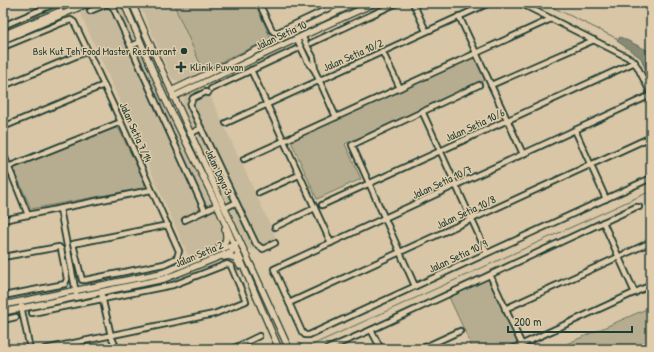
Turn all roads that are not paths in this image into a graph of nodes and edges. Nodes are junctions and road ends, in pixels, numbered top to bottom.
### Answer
1 (56, 3) edge
2 (80, 3) edge
3 (89, 3) edge
4 (123, 3) edge
5 (132, 3) edge
6 (259, 3) edge
7 (340, 3) edge
8 (355, 3) edge
9 (363, 3) edge
10 (369, 3) edge
11 (375, 3) edge
12 (397, 3) edge
13 (414, 3) edge
14 (488, 3) edge
15 (520, 3) edge
16 (90, 12) dead end
17 (327, 16) junction
18 (459, 16) junction
19 (551, 19) junction
20 (326, 24) junction
21 (3, 26) edge
22 (426, 31) junction
23 (3, 35) edge
24 (300, 37) junction
25 (3, 40) edge
26 (594, 40) junction
27 (140, 42) junction
28 (311, 43) dead end
29 (130, 46) junction
30 (3, 47) edge
31 (262, 47) junction
32 (297, 49) dead end
33 (88, 51) junction
34 (382, 51) junction
35 (476, 53) junction
36 (634, 62) junction
37 (161, 68) junction
38 (153, 69) junction
39 (251, 70) junction
40 (319, 80) junction
41 (104, 85) junction
42 (479, 85) dead end
43 (491, 85) junction
44 (3, 86) edge
45 (189, 86) junction
46 (400, 88) junction
47 (171, 94) junction
48 (651, 95) edge
49 (267, 104) junction
50 (422, 111) junction
51 (181, 114) junction
52 (336, 117) junction
53 (507, 120) junction
54 (121, 122) junction
55 (226, 123) dead end
56 (179, 126) junction
57 (3, 127) edge
58 (201, 128) junction
59 (575, 130) junction
60 (190, 134) junction
61 (651, 137) edge
62 (284, 141) junction
63 (440, 151) junction
64 (3, 153) edge
65 (523, 154) junction
66 (244, 159) dead end
67 (590, 165) junction
68 (9, 167) junction
69 (3, 169) edge
70 (299, 175) junction
71 (651, 178) edge
72 (368, 184) junction
73 (456, 185) junction
74 (151, 190) junction
75 (259, 194) dead end
76 (606, 198) junction
77 (235, 202) junction
78 (217, 205) junction
79 (322, 205) dead end
80 (639, 207) dead end
81 (225, 208) junction
82 (315, 208) junction
83 (60, 209) junction
84 (205, 210) junction
85 (28, 215) junction
86 (384, 218) junction
87 (472, 219) junction
88 (3, 220) edge
89 (184, 220) dead end
90 (223, 222) junction
91 (603, 222) junction
92 (168, 225) junction
93 (275, 226) dead end
94 (651, 242) edge
95 (275, 243) dead end
96 (331, 243) junction
97 (235, 246) junction
98 (399, 252) junction
99 (487, 253) junction
100 (3, 257) edge
101 (619, 257) junction
102 (195, 263) junction
103 (490, 275) junction
104 (651, 285) edge
105 (260, 286) junction
106 (415, 286) junction
107 (253, 289) junction
108 (101, 292) junction
109 (635, 293) junction
110 (76, 294) junction
111 (3, 296) edge
112 (103, 299) junction
113 (20, 302) junction
114 (289, 303) junction
115 (3, 306) edge
116 (22, 308) junction
117 (506, 309) junction
118 (3, 312) edge
119 (32, 313) dead end
120 (16, 317) dead end
121 (3, 320) edge
122 (372, 330) junction
123 (460, 331) dead end
124 (111, 336) junction
125 (259, 336) dead end
126 (522, 345) junction
127 (30, 349) edge
128 (45, 349) edge
129 (118, 349) edge
130 (232, 349) edge
131 (279, 349) edge
132 (289, 349) edge
133 (327, 349) edge
134 (381, 349) edge
135 (421, 349) edge
136 (512, 349) edge

1 - 21 street
2 - 23 street
3 - 25 street
4 - 27 street, Jalan Daya 3
5 - 37 street, Jalan Daya 3
6 - 7 street
8 - 17 street, Jalan Setia 10
9 - 10 street
9 - 20 street
11 - 20 street, Jalan Setia 10
12 - 28 street
13 - 22 street
14 - 18 street, Jalan Setia 10/2
15 - 19 street
16 - 29 street
17 - 24 street
17 - 31 street, Jalan Setia 10
18 - 22 street, Jalan Setia 10/2
18 - 35 street
19 - 26 street
19 - 35 street
20 - 24 street, Jalan Setia 10
22 - 34 street, Jalan Setia 10/2
24 - 31 street
24 - 40 street
24 - 45 street, Jalan Setia 10
26 - 36 street
26 - 43 street
27 - 29 street
27 - 38 street, Jalan Daya 3
29 - 84 street
30 - 33 street, Jalan Setia 7/14
31 - 45 street, Jalan Setia 10
32 - 39 street
33 - 41 street, Jalan Setia 7/14
33 - 44 street
34 - 40 street, Jalan Setia 10/2
34 - 46 street
35 - 43 street
35 - 46 street
36 - 48 street
36 - 53 street, Jalan Setia 10/6
37 - 45 street
37 - 47 street, Jalan Daya 3
38 - 47 street
38 - 56 street, Jalan Daya 3
39 - 49 street
39 - 58 street
40 - 49 street, Jalan Setia 10/2
40 - 52 street
41 - 54 street, Jalan Setia 7/14
41 - 57 street
42 - 50 street
43 - 53 street
45 - 47 street, Jalan Setia 10
45 - 51 street
46 - 52 street
47 - 51 street, Jalan Daya 3
47 - 56 street
48 - 59 street, Jalan Setia 10/7
49 - 55 street, Jalan Setia 10/2
49 - 62 street
50 - 63 street
50 - 72 street
51 - 60 street, Jalan Daya 3
52 - 62 street
53 - 63 street, Jalan Setia 10/6
53 - 65 street
54 - 68 street
54 - 74 street, Jalan Setia 7/14
56 - 78 street, Jalan Daya 3
58 - 60 street
58 - 77 street
59 - 65 street, Jalan Setia 10/7
59 - 67 street
60 - 81 street, Jalan Daya 3
61 - 67 street, Jalan Setia 10/8
62 - 66 street
62 - 70 street
63 - 72 street, Jalan Setia 10/6
63 - 73 street
64 - 68 street
65 - 73 street, Jalan Setia 10/7
67 - 76 street
67 - 87 street, Jalan Setia 10/8
68 - 69 street
68 - 85 street
70 - 75 street
70 - 82 street
71 - 76 street, Jalan Setia 10/9
72 - 79 street, Jalan Setia 10/6
72 - 86 street
73 - 86 street, Jalan Setia 10/7
73 - 87 street
74 - 83 street
74 - 92 street, Jalan Setia 7/14
76 - 99 street, Jalan Setia 10/9
77 - 81 street
77 - 95 street
78 - 84 street
78 - 90 street, Jalan Daya 3
80 - 91 street
81 - 97 street
81 - 105 street, Jalan Daya 3
82 - 93 street
82 - 96 street
83 - 85 street
83 - 110 street
84 - 89 street
85 - 88 street
86 - 96 street, Jalan Setia 10/7
86 - 98 street
87 - 98 street, Jalan Setia 10/8
87 - 99 street
90 - 97 street, Jalan Daya 3
90 - 102 street
91 - 101 street
91 - 103 street
92 - 92 street, Jalan Setia 7/14
94 - 101 street
96 - 114 street, Jalan Setia 10/7
97 - 102 street, Jalan Setia 2
97 - 105 street
97 - 107 street, Jalan Daya 3
98 - 106 street
98 - 114 street, Jalan Setia 10/8
99 - 106 street, Jalan Setia 10/9
100 - 111 street
101 - 109 street
101 - 117 street
102 - 107 street
102 - 108 street, Jalan Setia 2
102 - 110 street, Jalan Setia 2
103 - 117 street
103 - 122 street
104 - 109 street
105 - 132 street, Jalan Daya 3
106 - 114 street, Jalan Setia 10/9
107 - 131 street, Jalan Daya 3
108 - 110 street, Jalan Setia 2
108 - 112 street
109 - 126 street
110 - 113 street, Jalan Setia 2
110 - 116 street, Jalan Setia 2
112 - 119 street
112 - 124 street
112 - 124 street
113 - 115 street, Jalan Setia 2
113 - 116 street
116 - 118 street, Jalan Setia 2
116 - 127 street
117 - 126 street
120 - 121 street
122 - 133 street
122 - 134 street
123 - 135 street
124 - 128 street
124 - 129 street
125 - 130 street
126 - 136 street

